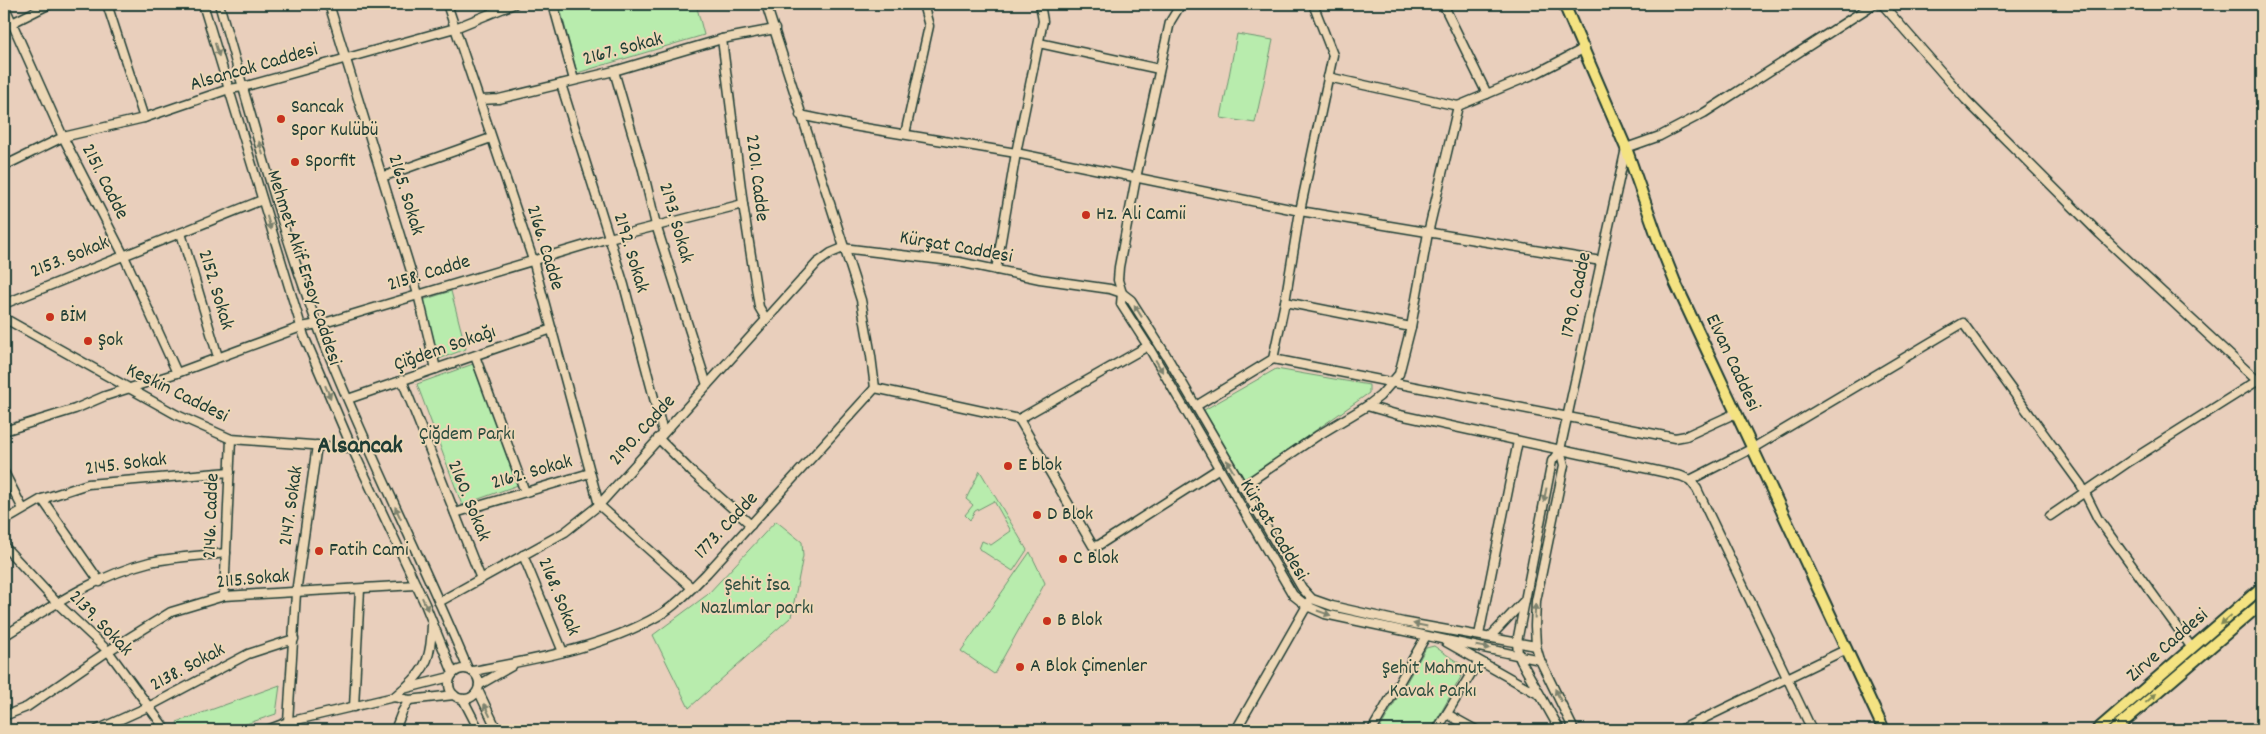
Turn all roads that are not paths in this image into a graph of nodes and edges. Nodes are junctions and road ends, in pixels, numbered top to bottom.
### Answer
1 (50, 4) edge
2 (107, 4) edge
3 (203, 4) edge
4 (219, 4) edge
5 (329, 4) edge
6 (447, 4) edge
7 (514, 4) edge
8 (553, 4) edge
9 (766, 4) edge
10 (923, 4) edge
11 (1040, 4) edge
12 (1313, 4) edge
13 (1443, 4) edge
14 (1564, 4) edge
15 (1874, 4) edge
16 (1882, 4) edge
17 (4, 5) edge
18 (1179, 5) edge
19 (12, 23) junction
20 (4, 27) edge
21 (455, 28) junction
22 (775, 29) junction
23 (722, 39) junction
24 (1039, 43) junction
25 (1585, 48) junction
26 (346, 59) junction
27 (1159, 69) junction
28 (614, 71) junction
29 (1328, 77) junction
30 (574, 80) junction
31 (562, 84) junction
32 (244, 87) junction
33 (229, 90) junction
34 (1487, 94) junction
35 (480, 100) junction
36 (1458, 106) junction
37 (800, 115) junction
38 (144, 118) junction
39 (905, 134) junction
40 (63, 137) junction
41 (491, 138) junction
42 (1626, 148) junction
43 (1016, 153) junction
44 (4, 166) edge
45 (382, 177) junction
46 (1136, 178) junction
47 (262, 200) junction
48 (743, 204) junction
49 (1300, 211) junction
50 (656, 225) junction
51 (180, 232) junction
52 (1428, 233) junction
53 (609, 238) junction
54 (843, 248) junction
55 (124, 254) junction
56 (533, 260) junction
57 (1601, 261) junction
58 (996, 270) junction
59 (1122, 293) junction
60 (418, 294) junction
61 (1285, 302) junction
62 (4, 304) edge
63 (4, 318) edge
64 (766, 319) junction
65 (318, 325) junction
66 (301, 327) junction
67 (1411, 327) junction
68 (552, 329) junction
69 (1148, 346) junction
70 (474, 356) junction
71 (218, 357) junction
72 (1273, 359) junction
73 (436, 369) junction
74 (178, 373) junction
75 (402, 380) junction
76 (2260, 383) edge
77 (707, 384) junction
78 (1392, 384) junction
79 (875, 388) junction
80 (130, 389) junction
81 (348, 399) junction
82 (1196, 406) junction
83 (1366, 406) junction
84 (1736, 413) junction
85 (1567, 417) junction
86 (1018, 419) junction
87 (4, 431) edge
88 (660, 435) junction
89 (231, 438) junction
90 (1518, 441) junction
91 (317, 445) junction
92 (352, 448) junction
93 (1753, 448) junction
94 (1560, 450) junction
95 (1218, 469) junction
96 (4, 472) edge
97 (230, 472) junction
98 (590, 473) junction
99 (1690, 480) junction
100 (1242, 487) junction
101 (526, 492) junction
102 (2084, 493) junction
103 (42, 499) junction
104 (600, 505) junction
105 (23, 509) junction
106 (455, 513) junction
107 (2050, 516) dead end
108 (4, 521) edge
109 (751, 525) junction
110 (4, 546) edge
111 (226, 553) junction
112 (524, 554) junction
113 (481, 578) junction
114 (100, 582) junction
115 (416, 585) junction
116 (2262, 587) edge
117 (692, 588) junction
118 (360, 589) junction
119 (296, 593) junction
120 (224, 596) junction
121 (1312, 598) junction
122 (1524, 600) junction
123 (439, 602) junction
124 (57, 603) junction
125 (2262, 603) edge
126 (1307, 606) junction
127 (432, 621) junction
128 (1479, 635) junction
129 (4, 636) edge
130 (1426, 636) junction
131 (1490, 637) junction
132 (294, 639) junction
133 (1442, 640) junction
134 (1517, 642) junction
135 (1536, 646) junction
136 (2192, 648) junction
137 (1847, 649) junction
138 (108, 651) junction
139 (563, 652) junction
140 (1518, 654) junction
141 (1540, 660) junction
142 (1478, 662) junction
143 (518, 663) junction
144 (470, 670) junction
145 (452, 675) junction
146 (1787, 678) junction
147 (479, 687) junction
148 (403, 690) junction
149 (454, 695) junction
150 (1540, 696) junction
151 (394, 697) junction
152 (463, 699) junction
153 (409, 700) junction
154 (150, 706) junction
155 (354, 706) junction
156 (1447, 714) junction
157 (4, 716) edge
158 (288, 722) junction
159 (98, 730) edge
160 (166, 730) edge
161 (267, 730) edge
162 (395, 730) edge
163 (479, 730) edge
164 (497, 730) edge
165 (1236, 730) edge
166 (1372, 730) edge
167 (1437, 730) edge
168 (1476, 730) edge
169 (1560, 730) edge
170 (1574, 730) edge
171 (1680, 730) edge
172 (1812, 730) edge
173 (1884, 730) edge
174 (2097, 730) edge
175 (2114, 730) edge

1 - 19 street
2 - 38 street
3 -> 33 street, Mehmet Akif Ersoy Caddesi
4 - 32 street, Mehmet Akif Ersoy Caddesi
5 - 26 street, 2165. Sokak
6 - 21 street, 2166. Cadde
7 - 21 street, Alsancak Caddesi
8 - 30 street
9 - 22 street
10 - 39 street
11 - 24 street
12 - 29 street
13 - 34 street
14 - 25 main road, Elvan Caddesi
15 - 42 street
16 - 76 street
17 - 19 street, 2151. Cadde
18 - 27 street
19 - 20 street
19 - 40 street, 2151. Cadde
21 - 26 street, Alsancak Caddesi
21 - 35 street, 2166. Cadde
22 - 23 street, 2167. Sokak
22 - 37 street
23 - 28 street, 2167. Sokak
23 - 48 street, 2201. Cadde
24 - 27 street
24 - 43 street
25 - 34 street
25 - 42 main road, Elvan Caddesi
26 - 32 street, Alsancak Caddesi
26 - 45 street, 2165. Sokak
27 - 46 street
28 - 30 street, 2167. Sokak
28 - 50 street, 2193. Sokak
29 - 36 street
29 - 49 street
30 - 31 street, 2167. Sokak
31 - 35 street, 2167. Sokak
31 - 53 street, 2192. Sokak
32 - 33 street, Alsancak Caddesi
65 -> 32 street, Mehmet Akif Ersoy Caddesi
33 - 38 street, Alsancak Caddesi
33 - 47 street, Mehmet Akif Ersoy Caddesi
34 - 36 street
35 - 41 street, 2166. Cadde
36 - 52 street
37 - 39 street
37 - 54 street
38 - 40 street, Alsancak Caddesi
39 - 43 street
40 - 44 street, Alsancak Caddesi
40 - 55 street, 2151. Cadde
41 - 45 street
41 - 56 street, 2166. Cadde
42 - 57 street, 1790. Cadde
42 - 84 main road, Elvan Caddesi
43 - 46 street
43 - 58 street
45 - 60 street, 2165. Sokak
46 - 49 street
46 - 59 street
47 - 51 street, 2153. Sokak
47 -> 66 street, Mehmet Akif Ersoy Caddesi
48 - 50 street, 2158. Cadde
48 - 64 street, 2201. Cadde
49 - 52 street
49 - 61 street
50 - 53 street, 2158. Cadde
50 - 77 street, 2193. Sokak
51 - 55 street, 2153. Sokak
51 - 71 street, 2152. Sokak
52 - 57 street
52 - 67 street
53 - 56 street, 2158. Cadde
53 - 88 street, 2192. Sokak
54 - 58 street, Kürşat Caddesi
54 - 64 street, 2190. Cadde
54 - 79 street
55 - 62 street, 2153. Sokak
55 - 74 street, 2151. Cadde
56 - 60 street, 2158. Cadde
56 - 68 street, 2166. Cadde
57 - 85 street, 1790. Cadde
58 - 59 street, Kürşat Caddesi
59 - 69 street, Kürşat Caddesi
82 -> 59 street, Kürşat Caddesi
60 - 65 street, 2158. Cadde
60 - 73 street, 2165. Sokak
61 - 67 street
61 - 72 street
63 - 80 street, Keskin Caddesi
64 - 77 street, 2190. Cadde
65 - 66 street, 2158. Cadde
65 - 81 street, Mehmet Akif Ersoy Caddesi
66 - 71 street, 2158. Cadde
66 -> 92 street, Mehmet Akif Ersoy Caddesi
67 - 78 street
68 - 70 street, Çiğdem Sokağı
68 - 98 street, 2166. Cadde
69 - 86 street
69 -> 95 street, Kürşat Caddesi
70 - 73 street, Çiğdem Sokağı
70 - 101 street
71 - 74 street, 2158. Cadde
72 - 78 street
72 - 82 street
73 - 75 street, Çiğdem Sokağı
74 - 80 street, 2158. Cadde
75 - 81 street, Çiğdem Sokağı
75 - 106 street, 2160. Sokak
76 - 102 street
77 - 88 street, 2190. Cadde
78 - 83 street
78 - 85 street
79 - 86 street
79 - 109 street, 1773. Cadde
80 - 87 street, 2158. Cadde
80 - 89 street, Keskin Caddesi
123 -> 81 street, Mehmet Akif Ersoy Caddesi
100 -> 82 street, Kürşat Caddesi
83 - 90 street
83 - 100 street
84 - 85 street
84 - 93 main road, Elvan Caddesi
85 - 94 street, 1790. Cadde
86 - 95 street
88 - 104 street, 2190. Cadde
88 - 109 street
89 - 91 street, Keskin Caddesi
89 - 97 street, 2146. Cadde
90 - 94 street
90 - 128 street
91 - 92 street, Keskin Caddesi
91 - 119 street, 2147. Sokak
92 - 115 street, Mehmet Akif Ersoy Caddesi
93 - 99 street
93 - 102 street
93 - 137 main road, Elvan Caddesi
94 - 99 street
94 -> 122 street, 1790. Cadde
135 -> 94 street, 1790. Cadde
95 - 126 street, Kürşat Caddesi
96 - 105 street
97 - 103 street, 2145. Sokak
97 - 111 street, 2146. Cadde
98 - 101 street, 2162. Sokak
98 - 104 street, 2166. Cadde
99 - 146 street
100 - 121 street, Kürşat Caddesi
101 - 106 street, 2162. Sokak
102 - 107 street
102 - 136 street
103 - 105 street, 2145. Sokak
103 - 114 street
104 - 112 street, 2190. Cadde
104 - 117 street
105 - 108 street, 2145. Sokak
106 - 113 street, 2160. Sokak
109 - 117 street, 1773. Cadde
110 - 124 street, 2139. Sokak
111 - 114 street
111 - 120 street, 2146. Cadde
112 - 113 street, 2190. Cadde
112 - 139 street, 2168. Sokak
113 - 123 street, 2190. Cadde
114 - 124 street
115 - 118 street, 2115.Sokak
115 -> 127 street, Mehmet Akif Ersoy Caddesi
116 -> 136 main road, Zirve Caddesi
117 - 139 street, 1773. Cadde
118 - 119 street, 2115.Sokak
118 - 155 street
119 - 120 street, 2115.Sokak
119 - 132 street, 2147. Sokak
120 - 138 street, 2115.Sokak
121 - 126 street
128 -> 121 street, Kürşat Caddesi
122 - 131 street
122 - 134 street, 1790. Cadde
123 - 144 street, Mehmet Akif Ersoy Caddesi
124 - 129 street
124 - 138 street, 2139. Sokak
175 -> 125 main road, Zirve Caddesi
126 -> 130 street, Kürşat Caddesi
126 - 165 street
127 - 145 street, Mehmet Akif Ersoy Caddesi
127 - 148 street
128 - 131 street, Kürşat Caddesi
130 - 133 street, Kürşat Caddesi
130 - 166 street
131 - 134 street, Kürşat Caddesi
132 - 154 street, 2138. Sokak
132 - 158 street, 2147. Sokak
133 -> 140 street, Kürşat Caddesi
133 - 142 street
134 - 135 street, Kürşat Caddesi
134 - 140 street, 1790. Cadde
135 - 141 street, 1790. Cadde
136 - 174 main road, Zirve Caddesi
137 - 146 street
137 - 173 main road, Elvan Caddesi
138 - 154 street, 2139. Sokak
138 - 157 street, 2115.Sokak
139 - 143 street, 1773. Cadde
140 - 141 street, Kürşat Caddesi
140 - 150 street, 1790. Cadde
170 -> 141 street
142 - 150 street
142 - 156 street
143 - 144 street
143 - 147 street
144 - 145 street
144 - 147 street
145 - 148 street
145 - 149 street
146 - 171 street
146 - 172 street
147 - 152 street
164 -> 147 street
148 - 151 street
149 - 152 street
149 - 153 street
150 - 169 street
151 - 153 street
151 - 155 street
152 - 163 street
153 - 162 street
154 - 159 street, 2138. Sokak
154 - 160 street, 2139. Sokak
155 - 158 street
156 - 167 street
156 - 168 street
158 - 161 street

